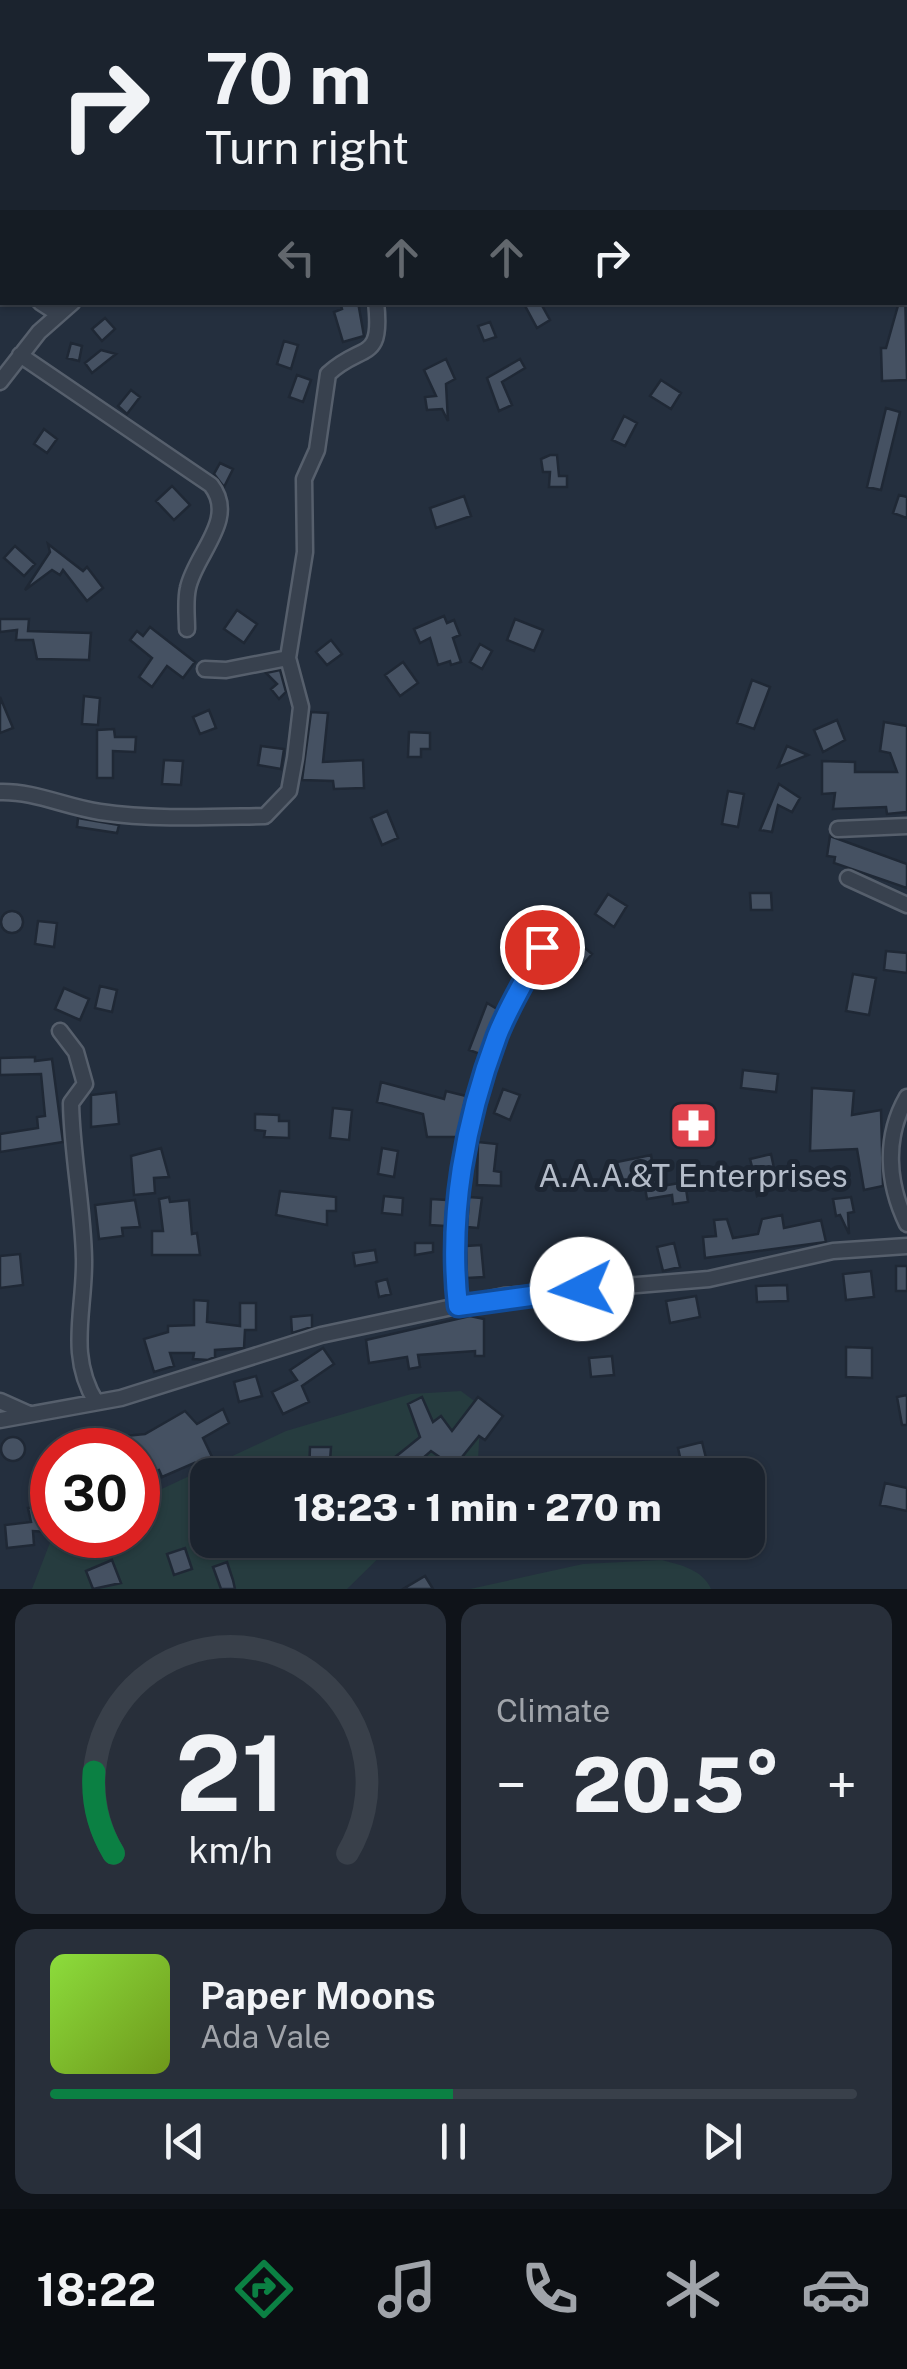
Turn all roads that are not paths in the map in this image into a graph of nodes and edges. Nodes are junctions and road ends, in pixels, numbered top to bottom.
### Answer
1 (45, 305) edge
2 (68, 305) edge
3 (376, 305) edge
4 (57, 312) junction
5 (20, 354) junction
6 (0, 382) edge
7 (187, 629) dead end
8 (288, 658) junction
9 (205, 668) dead end
10 (0, 792) edge
11 (907, 826) edge
12 (838, 829) dead end
13 (848, 878) dead end
14 (907, 905) edge
15 (542, 947) dead end
16 (60, 1031) dead end
17 (907, 1097) edge
18 (907, 1224) edge
19 (907, 1246) edge
20 (458, 1306) junction
21 (0, 1401) edge
22 (96, 1402) junction
23 (30, 1414) junction
24 (0, 1420) edge

1 - 4 street
2 - 4 street
3 - 8 street
4 - 5 street
5 - 6 street
5 - 7 street
8 - 9 street
8 - 10 street
11 - 12 street
13 - 14 street
15 - 20 street
16 - 22 street
17 - 18 street
19 - 20 street
20 - 22 street
21 - 23 street
22 - 23 street
23 - 24 street

